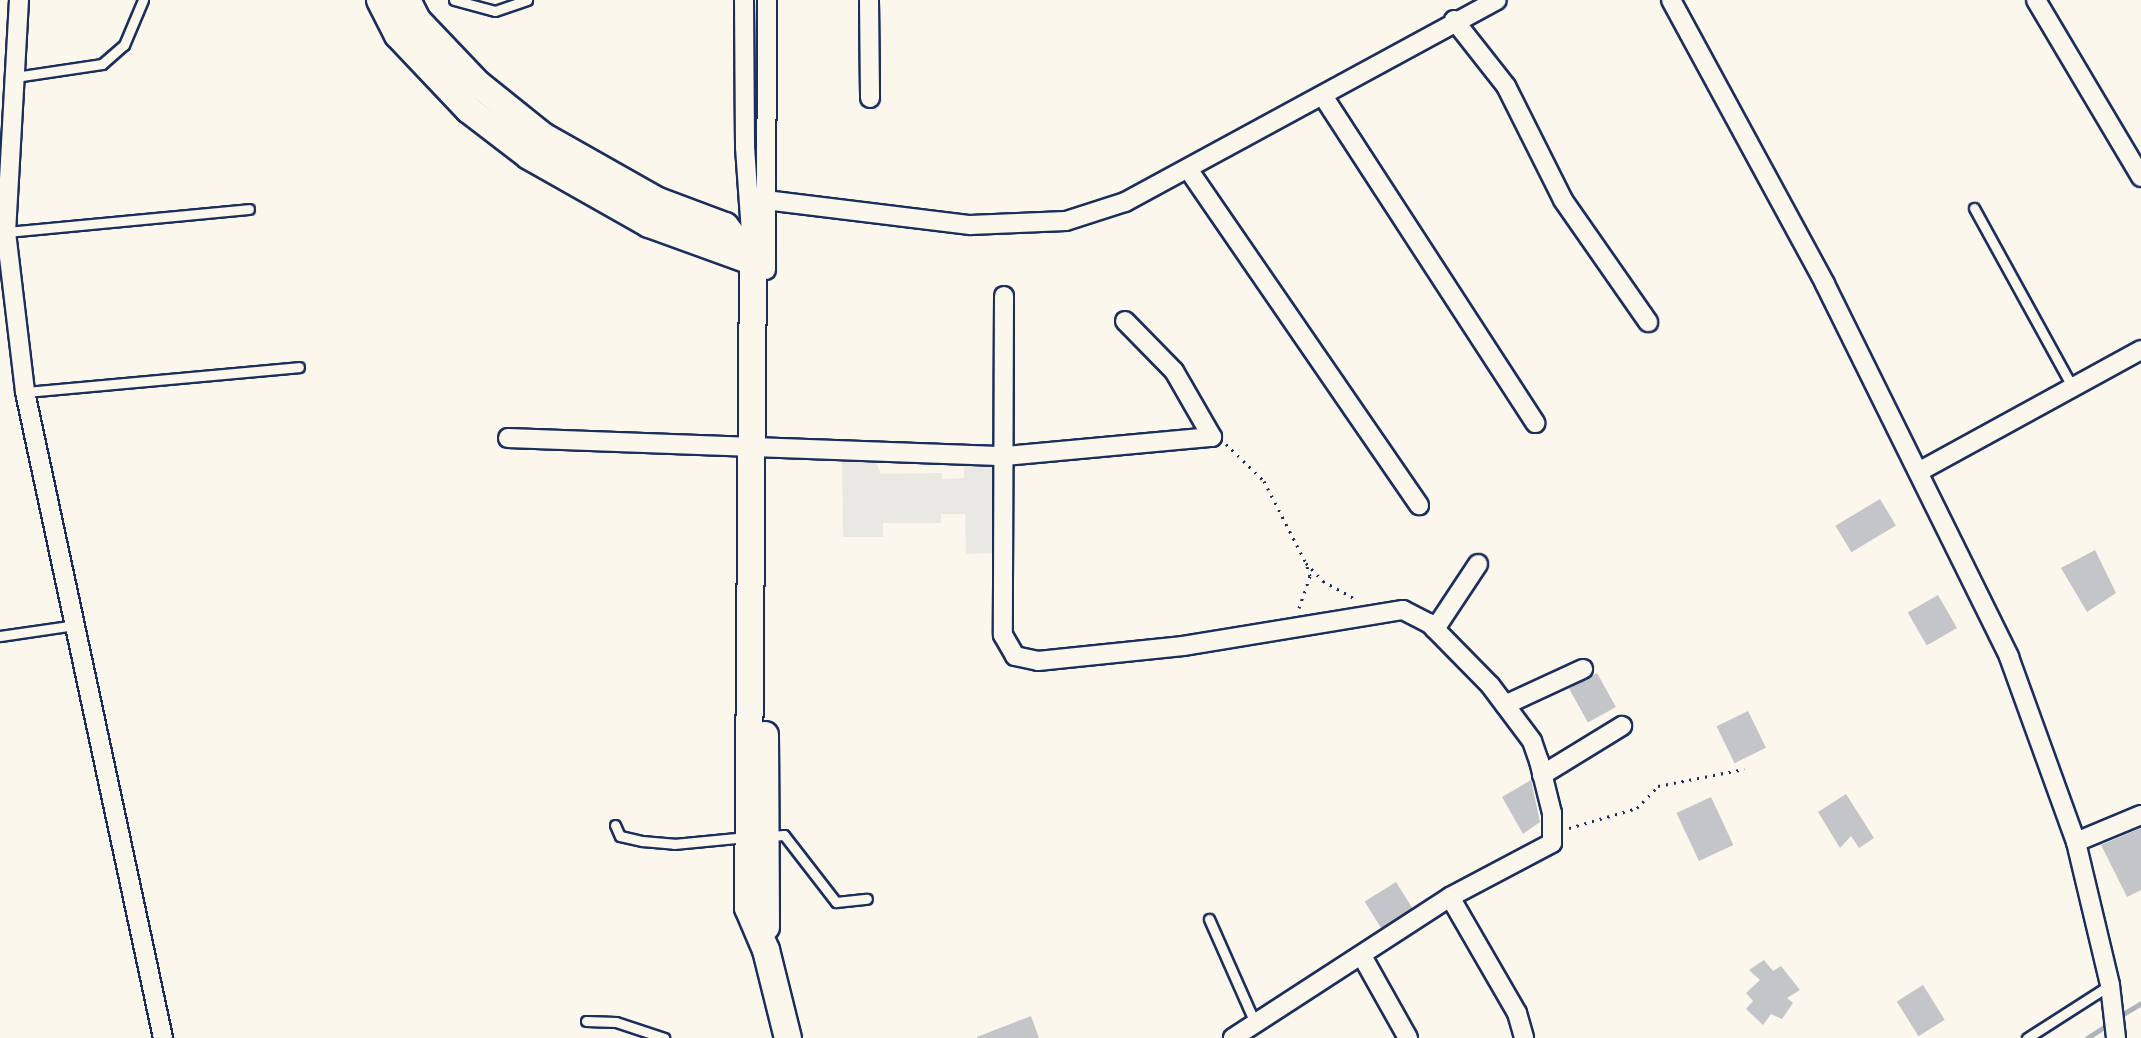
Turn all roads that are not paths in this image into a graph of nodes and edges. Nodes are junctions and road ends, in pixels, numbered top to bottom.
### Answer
1 (19, 0) edge
2 (143, 0) edge
3 (380, 0) edge
4 (407, 0) edge
5 (454, 0) edge
6 (527, 0) edge
7 (744, 0) edge
8 (767, 0) edge
9 (869, 0) edge
10 (1497, 0) edge
11 (1671, 0) edge
12 (2036, 0) edge
13 (1454, 20) junction
14 (15, 77) junction
15 (1323, 96) junction
16 (870, 98) dead end
17 (1188, 169) junction
18 (2141, 177) edge
19 (758, 200) junction
20 (1974, 208) dead end
21 (249, 209) dead end
22 (3, 231) edge
23 (760, 266) junction
24 (1004, 296) dead end
25 (1125, 321) dead end
26 (1648, 322) dead end
27 (2141, 350) edge
28 (299, 367) dead end
29 (2072, 386) junction
30 (25, 392) junction
31 (1535, 423) dead end
32 (508, 438) dead end
33 (758, 450) junction
34 (1006, 456) junction
35 (1920, 471) junction
36 (1419, 505) dead end
37 (1478, 564) dead end
38 (77, 625) junction
39 (1435, 629) junction
40 (0, 636) edge
41 (1583, 669) dead end
42 (1505, 705) junction
43 (1622, 726) dead end
44 (1542, 775) junction
45 (2141, 815) edge
46 (615, 825) dead end
47 (756, 837) junction
48 (2076, 842) junction
49 (1450, 897) junction
50 (867, 899) dead end
51 (1209, 919) dead end
52 (1362, 956) junction
53 (2111, 994) junction
54 (586, 1021) dead end
55 (1259, 1031) edge
56 (163, 1038) edge
57 (664, 1038) edge
58 (788, 1038) edge
59 (1233, 1038) edge
60 (1408, 1038) edge
61 (1524, 1038) edge
62 (2027, 1038) edge
63 (2116, 1038) edge

1 - 14 street
2 - 14 lane
3 - 23 street
4 - 23 street
5 - 6 lane
7 - 19 street
8 - 19 street
9 - 16 street
10 - 13 street
11 - 35 street
12 - 18 street
13 - 15 street
13 - 26 street
14 - 22 street
15 - 17 street
15 - 31 street
17 - 19 street
17 - 36 street
19 - 23 street
20 - 29 lane
21 - 22 lane
22 - 30 street
23 - 33 street
24 - 34 street
25 - 34 street
27 - 29 street
28 - 30 lane
29 - 35 street
30 - 38 street
32 - 33 street
33 - 34 street
33 - 47 street
34 - 39 street
35 - 48 street
37 - 39 street
38 - 40 lane
38 - 56 street
39 - 42 street
41 - 42 street
42 - 44 street
43 - 44 street
44 - 49 street
45 - 48 street
46 - 47 lane
47 - 50 lane
47 - 58 street
48 - 53 street
49 - 52 street
49 - 61 street
51 - 55 lane
52 - 55 street
52 - 60 street
53 - 62 lane
53 - 63 street
54 - 57 lane
55 - 59 street

